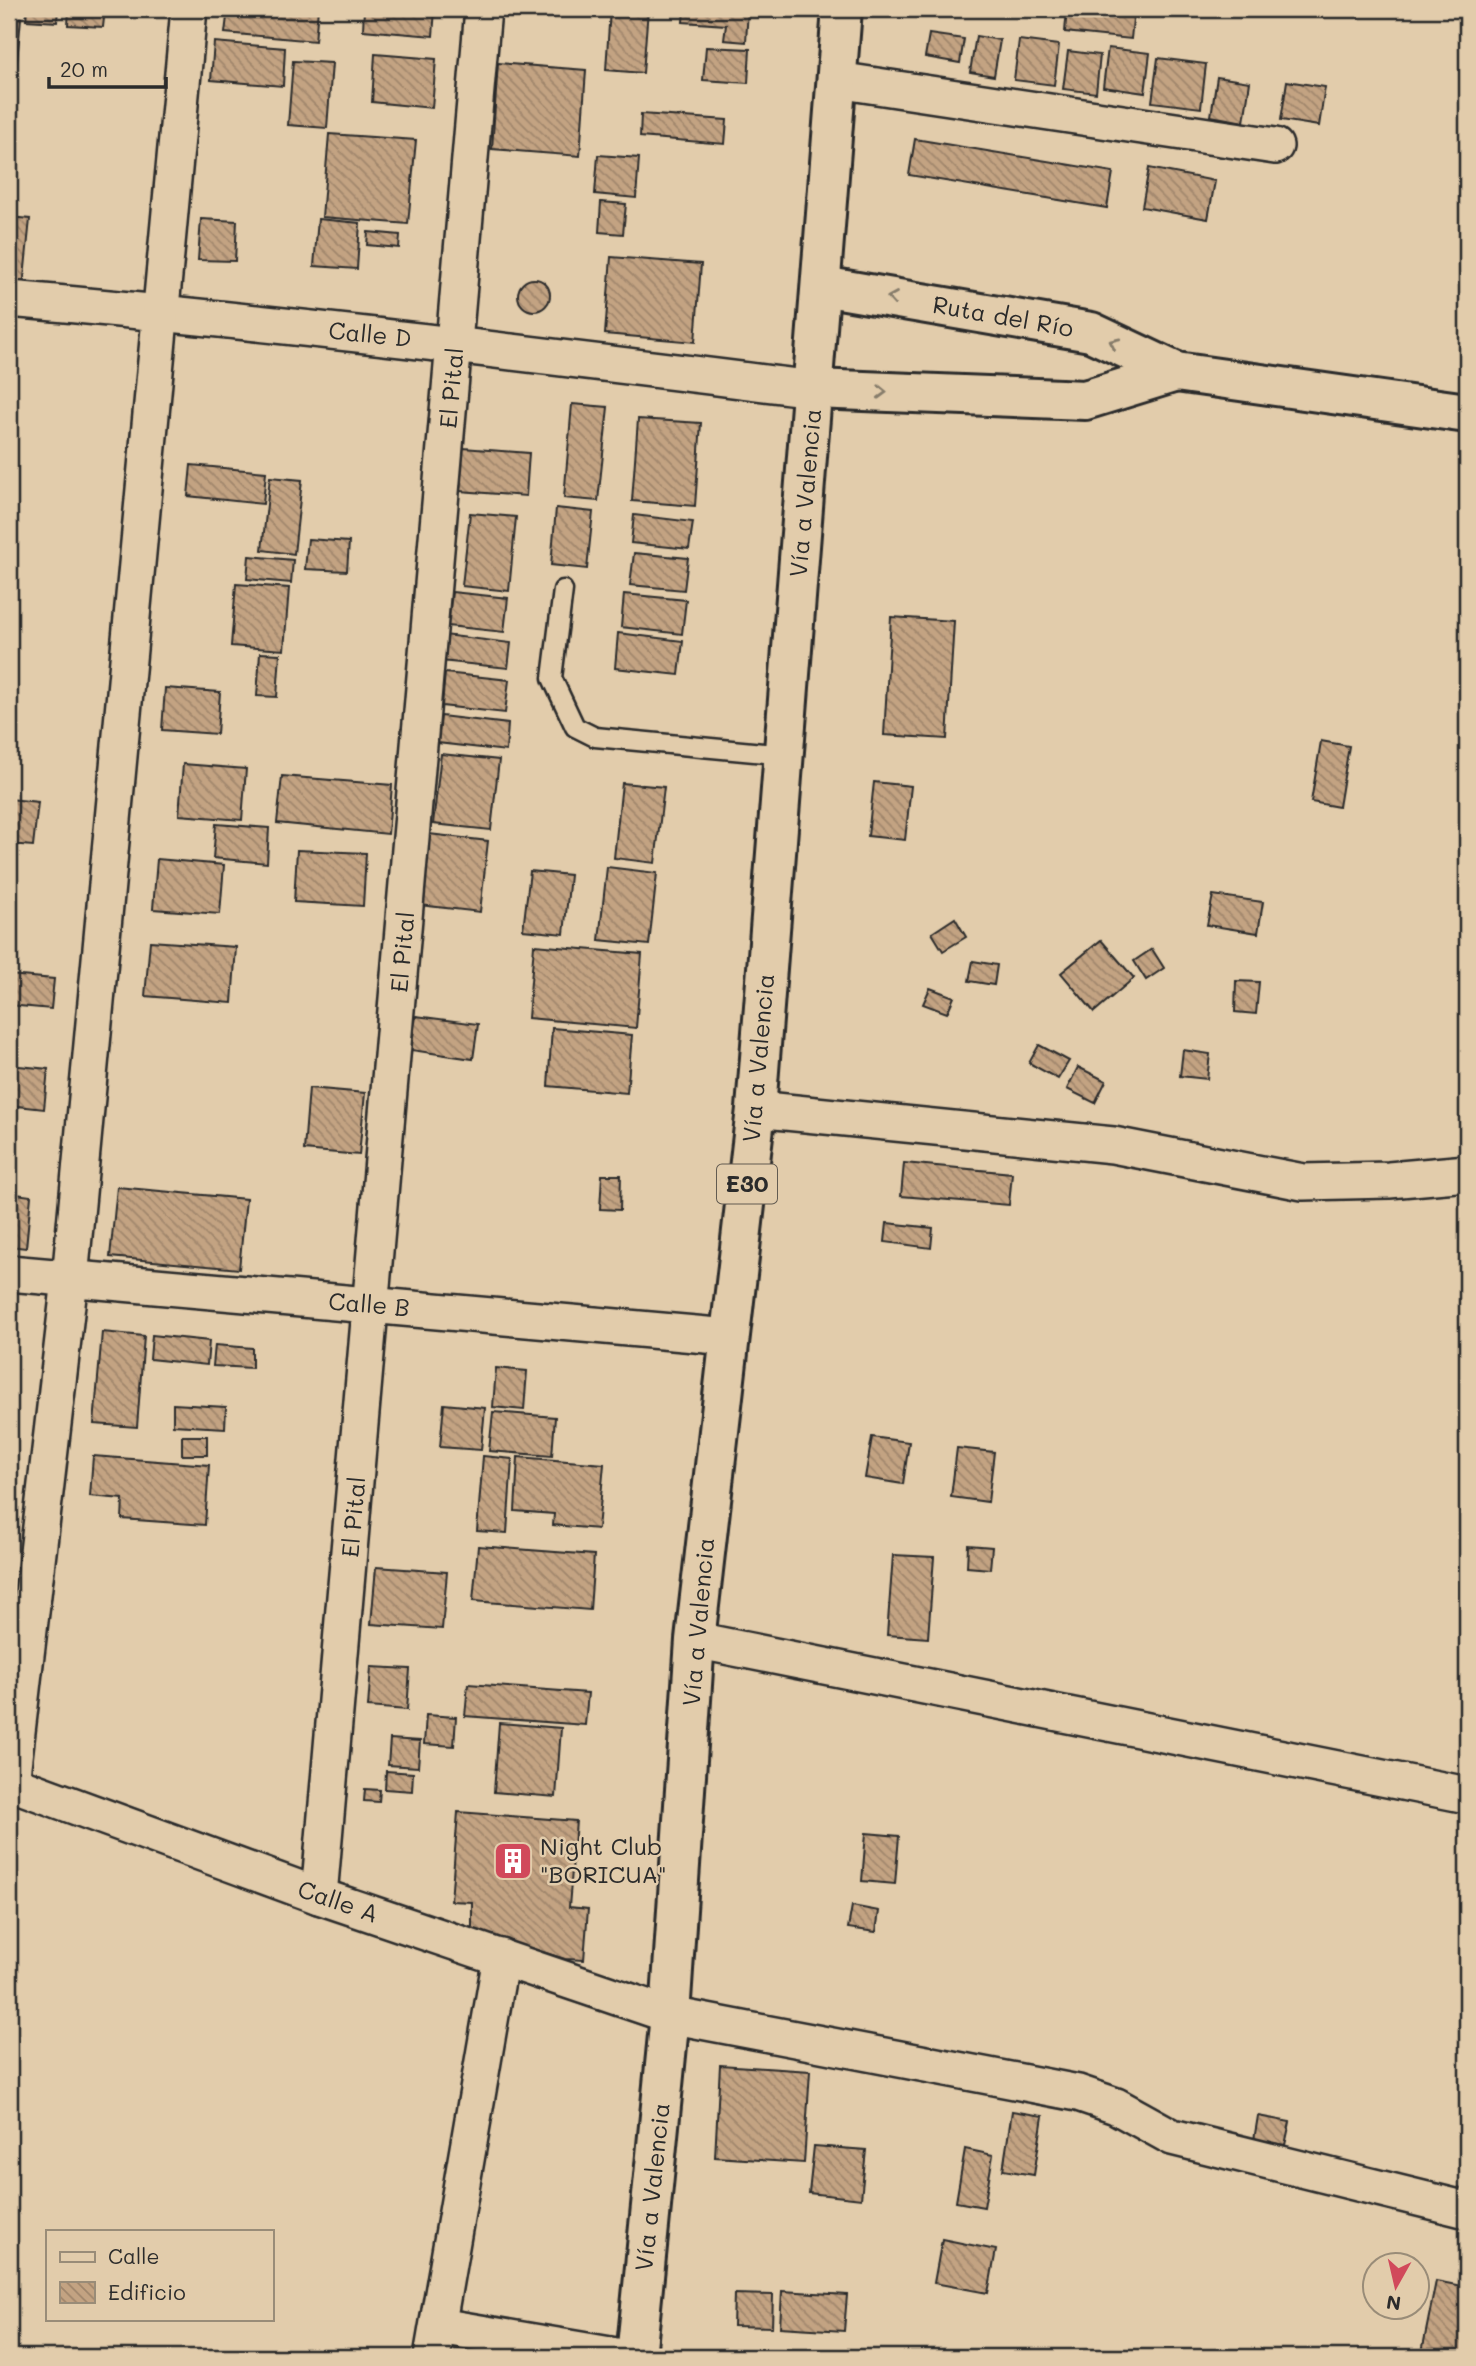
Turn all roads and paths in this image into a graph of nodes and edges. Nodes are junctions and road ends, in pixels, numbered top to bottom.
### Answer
1 (189, 9) edge
2 (482, 9) edge
3 (842, 9) edge
4 (837, 79) junction
5 (1275, 146) dead end
6 (822, 286) junction
7 (9, 299) edge
8 (161, 312) junction
9 (455, 345) junction
10 (1176, 372) junction
11 (814, 389) junction
12 (1467, 413) edge
13 (563, 590) dead end
14 (785, 755) junction
15 (756, 1109) junction
16 (1467, 1172) edge
17 (9, 1273) edge
18 (70, 1279) junction
19 (373, 1305) junction
20 (729, 1337) junction
21 (695, 1640) junction
22 (10, 1782) edge
23 (1467, 1795) edge
24 (319, 1896) junction
25 (501, 1957) junction
26 (670, 2015) junction
27 (1467, 2210) edge
28 (436, 2341) edge
29 (622, 2357) edge
30 (636, 2357) edge

1 - 8 street
2 - 9 street, El Pital
3 - 4 main road, Vía a Valencia / E30
4 - 5 street
4 - 6 main road, Vía a Valencia / E30
10 -> 6 main road, Ruta del Río
6 - 11 main road, Vía a Valencia / E30
7 - 8 street, Calle D
8 - 9 street, Calle D
8 - 18 street
9 - 11 street, Calle D
9 - 19 street, El Pital
11 -> 10 main road, Ruta del Río
10 - 12 main road, Ruta del Río
11 - 14 main road, Vía a Valencia / E30
13 - 14 lane
14 - 15 main road, Vía a Valencia / E30
15 - 16 street
15 - 20 main road, Vía a Valencia / E30
17 - 18 street, Calle B
18 - 19 street, Calle B
18 - 22 street
19 - 20 street, Calle B
19 - 24 street, El Pital
20 - 21 main road, Vía a Valencia / E30
21 - 23 street
21 - 26 main road, Vía a Valencia / E30
22 - 24 street, Calle A
24 - 25 street, Calle A
25 - 26 street, Calle A
25 - 28 street
26 - 27 street, Calle A
26 - 30 main road, Vía a Valencia / E30
28 - 29 street

